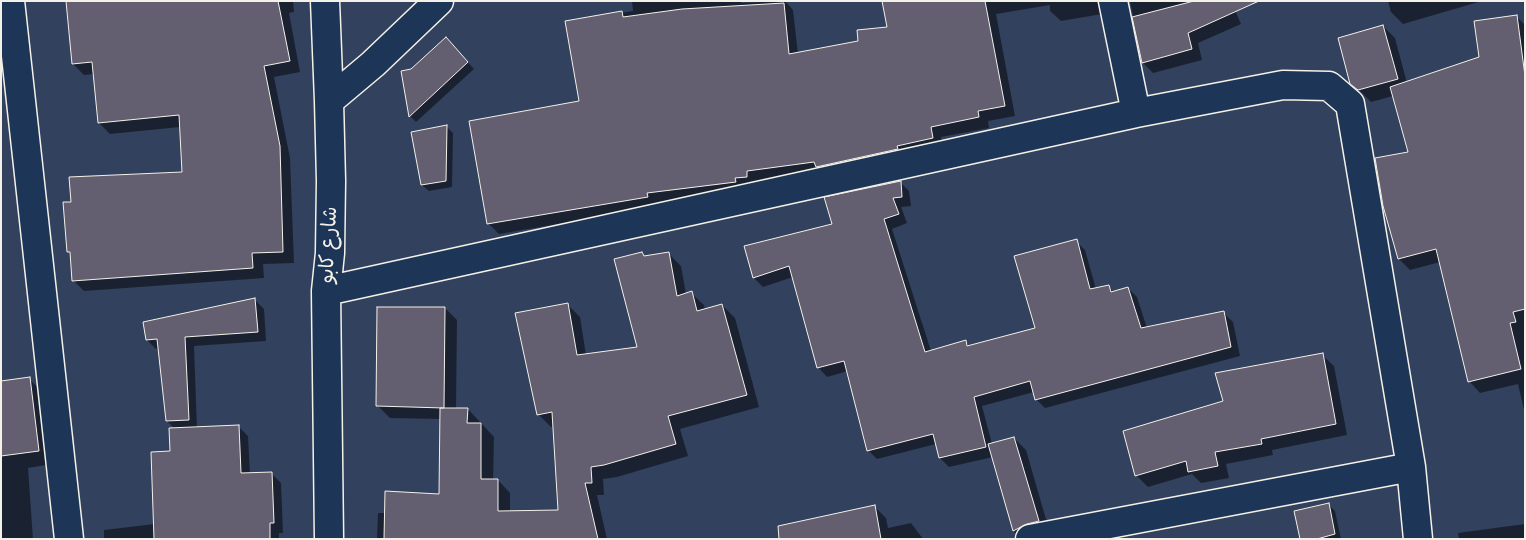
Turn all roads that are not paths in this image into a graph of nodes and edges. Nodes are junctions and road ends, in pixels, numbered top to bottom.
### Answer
1 (10, 1) edge
2 (325, 1) edge
3 (439, 1) edge
4 (1113, 1) edge
5 (329, 101) junction
6 (1136, 113) junction
7 (326, 291) junction
8 (1411, 468) junction
9 (69, 539) edge
10 (329, 539) edge
11 (1030, 539) edge
12 (1418, 539) edge

1 - 9 street
2 - 5 street, شارع كابو
3 - 5 street
4 - 6 street
5 - 7 street, شارع كابو
6 - 7 street
6 - 8 street
7 - 10 street, شارع كابو
8 - 11 street
8 - 12 street

